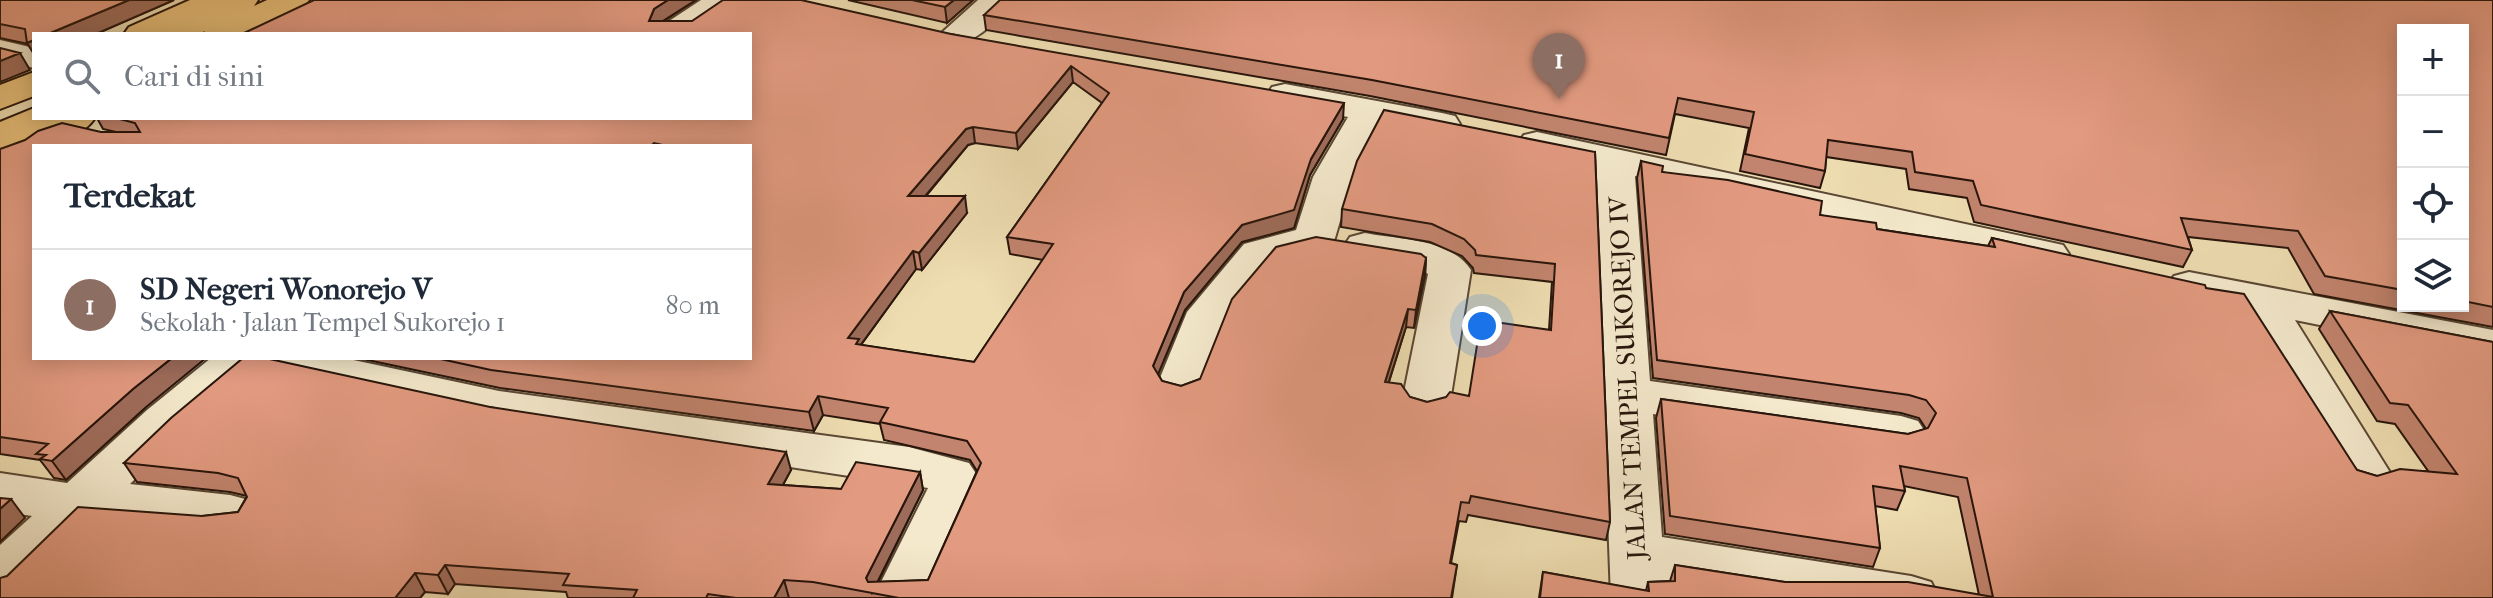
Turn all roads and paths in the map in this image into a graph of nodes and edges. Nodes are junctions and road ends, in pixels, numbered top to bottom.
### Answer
1 (217, 0) edge
2 (243, 0) edge
3 (293, 0) edge
4 (318, 0) edge
5 (722, 0) edge
6 (998, 0) edge
7 (913, 29) edge
8 (145, 32) edge
9 (176, 32) edge
10 (223, 32) edge
11 (252, 32) edge
12 (675, 32) edge
13 (954, 37) junction
14 (1000, 45) edge
15 (0, 50) edge
16 (32, 58) edge
17 (32, 84) edge
18 (1247, 88) edge
19 (0, 98) edge
20 (32, 101) edge
21 (1370, 110) junction
22 (0, 116) edge
23 (34, 120) edge
24 (73, 120) edge
25 (0, 136) edge
26 (0, 156) edge
27 (1614, 158) junction
28 (1314, 238) junction
29 (2076, 260) edge
30 (2153, 277) edge
31 (2261, 301) junction
32 (2493, 345) edge
33 (239, 360) edge
34 (282, 360) edge
35 (1181, 385) edge
36 (1628, 394) junction
37 (1426, 402) edge
38 (1901, 433) edge
39 (2365, 474) edge
40 (0, 492) edge
41 (78, 504) junction
42 (230, 514) edge
43 (1638, 576) edge
44 (0, 578) edge
45 (901, 598) edge
46 (1911, 598) edge

1 - 8 main road
2 - 9 main road
3 - 10 main road
4 - 11 main road
5 - 12 street
6 - 13 street
7 - 13 street
13 - 14 street
15 - 16 street
17 - 19 main road
18 - 21 street
20 - 22 main road
21 - 27 street
21 - 28 street
23 - 25 main road
24 - 26 main road
27 - 29 street
27 - 36 street, JALAN TEMPEL SUKOREJO IV
28 - 35 street
28 - 37 street
30 - 31 street
31 - 32 street
31 - 39 street
33 - 41 street
34 - 45 street
36 - 38 street
36 - 43 street, JALAN TEMPEL SUKOREJO IV
40 - 41 street
41 - 42 street
41 - 44 street
43 - 46 street

